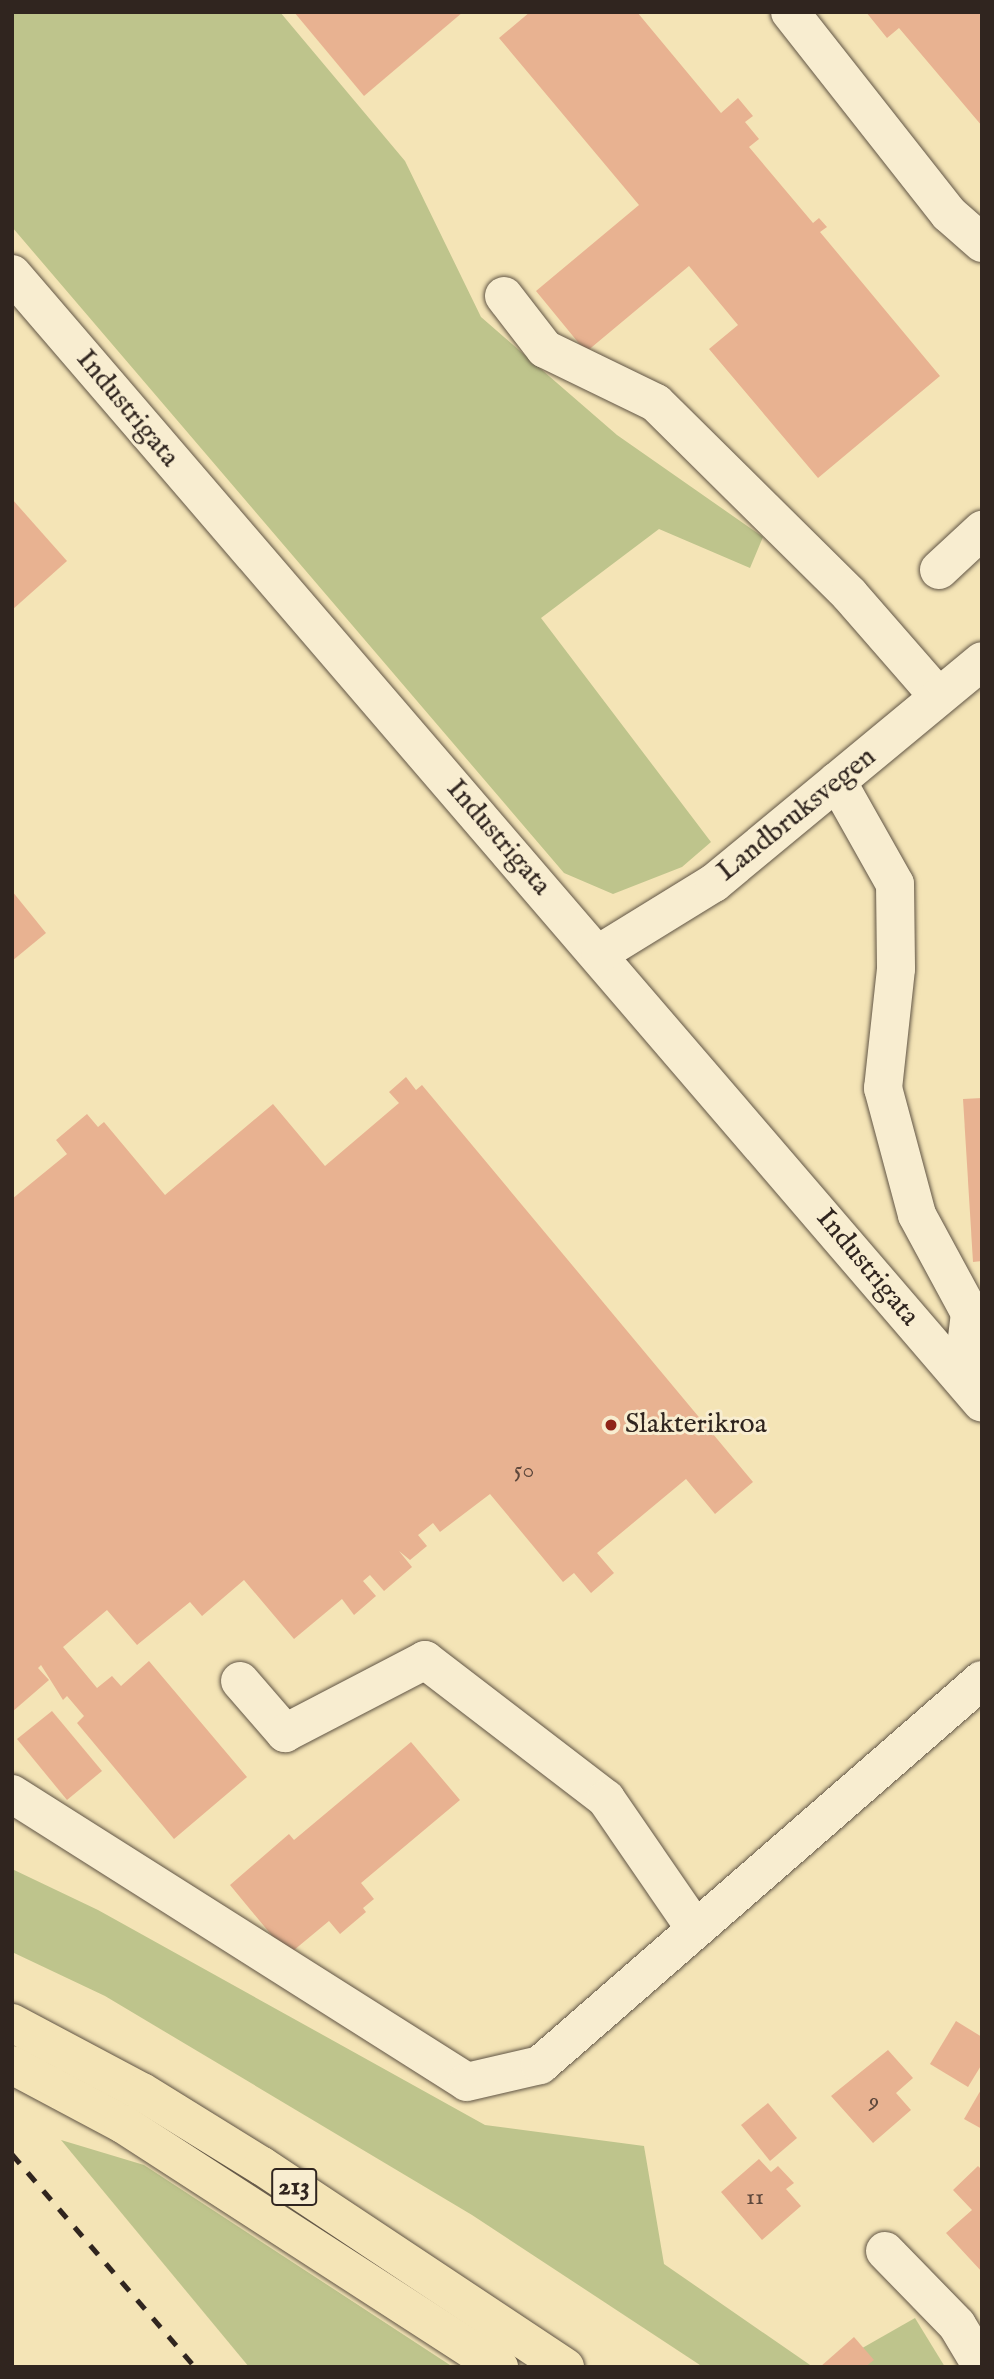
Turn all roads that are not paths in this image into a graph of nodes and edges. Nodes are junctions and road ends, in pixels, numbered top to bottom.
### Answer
1 (790, 12) edge
2 (982, 243) edge
3 (12, 274) edge
4 (504, 296) dead end
5 (982, 530) edge
6 (939, 570) dead end
7 (982, 661) edge
8 (938, 696) junction
9 (837, 781) junction
10 (600, 953) junction
11 (972, 1391) edge
12 (982, 1680) edge
13 (240, 1681) dead end
14 (12, 1794) edge
15 (694, 1927) junction
16 (12, 2023) edge
17 (12, 2065) edge
18 (885, 2250) dead end
19 (499, 2367) edge
20 (565, 2367) edge
21 (982, 2367) edge

1 - 2 street
3 - 10 street, Industrigata
4 - 8 street
5 - 6 street
7 - 8 street, Landbruksvegen
8 - 9 street, Landbruksvegen
9 - 10 street, Landbruksvegen
9 - 11 street
10 - 11 street, Industrigata
12 - 15 street
13 - 15 street
14 - 15 street
16 - 20 main road, 213
17 - 19 main road, 213
18 - 21 street

